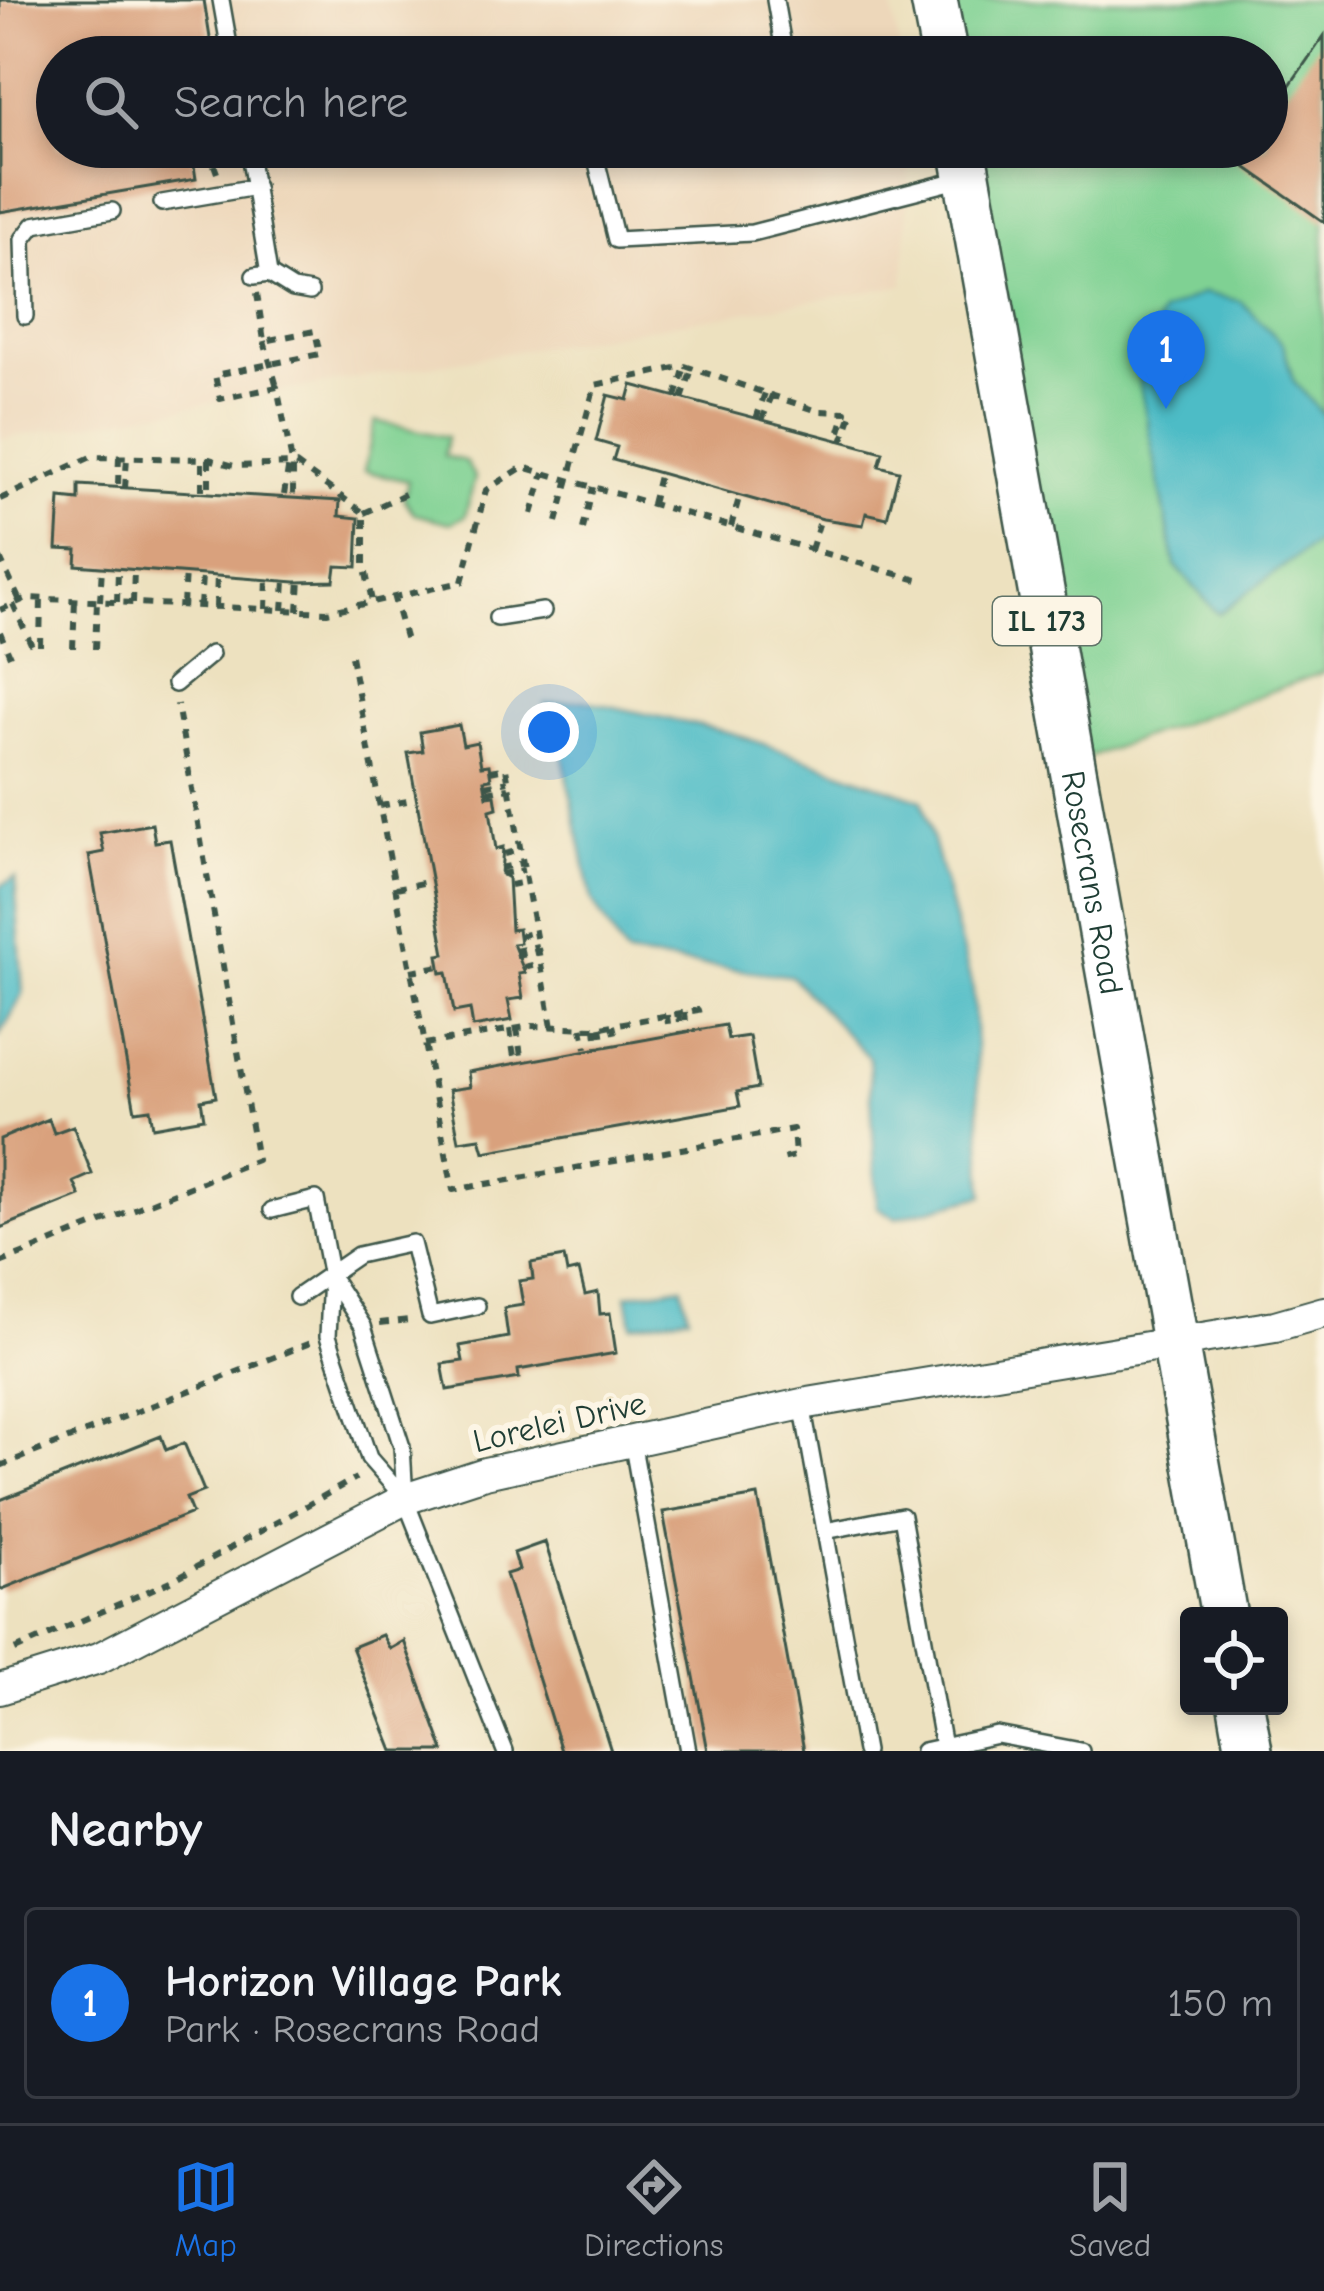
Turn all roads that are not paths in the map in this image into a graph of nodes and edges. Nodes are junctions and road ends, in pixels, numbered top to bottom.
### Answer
1 (221, 0) edge
2 (775, 0) edge
3 (934, 0) edge
4 (227, 36) edge
5 (781, 36) edge
6 (941, 36) edge
7 (252, 168) edge
8 (597, 168) edge
9 (946, 168) edge
10 (965, 168) edge
11 (256, 187) junction
12 (162, 203) dead end
13 (112, 212) dead end
14 (310, 292) dead end
15 (25, 316) dead end
16 (543, 611) dead end
17 (496, 618) dead end
18 (211, 654) dead end
19 (175, 684) road end
20 (272, 1210) dead end
21 (331, 1277) junction
22 (296, 1297) dead end
23 (477, 1306) dead end
24 (1324, 1312) edge
25 (1173, 1341) junction
26 (802, 1404) junction
27 (632, 1441) junction
28 (405, 1499) junction
29 (825, 1531) junction
30 (1222, 1607) edge
31 (0, 1689) edge
32 (1243, 1715) edge
33 (943, 1747) junction
34 (505, 1751) edge
35 (688, 1751) edge
36 (865, 1751) edge
37 (923, 1751) edge
38 (1081, 1751) edge
39 (1249, 1751) edge

1 - 4 lane
2 - 5 lane
3 - 6 main road
7 - 11 lane
8 - 9 lane
10 - 25 main road, Rosecrans Road / IL 173
11 - 12 lane
11 - 14 lane
13 - 15 lane
16 - 17 lane
18 - 19 lane
20 - 21 lane
21 - 22 lane
21 - 23 lane
21 - 28 lane
21 - 28 lane
24 - 25 street, Lorelei Drive
25 - 26 street, Lorelei Drive
25 - 30 main road, Rosecrans Road / IL 173
26 - 27 street, Lorelei Drive
26 - 29 lane
27 - 28 street, Lorelei Drive
27 - 35 lane
28 - 31 street, Lorelei Drive
28 - 34 lane
29 - 33 lane
29 - 36 lane
32 - 39 main road
33 - 37 lane
33 - 38 lane

